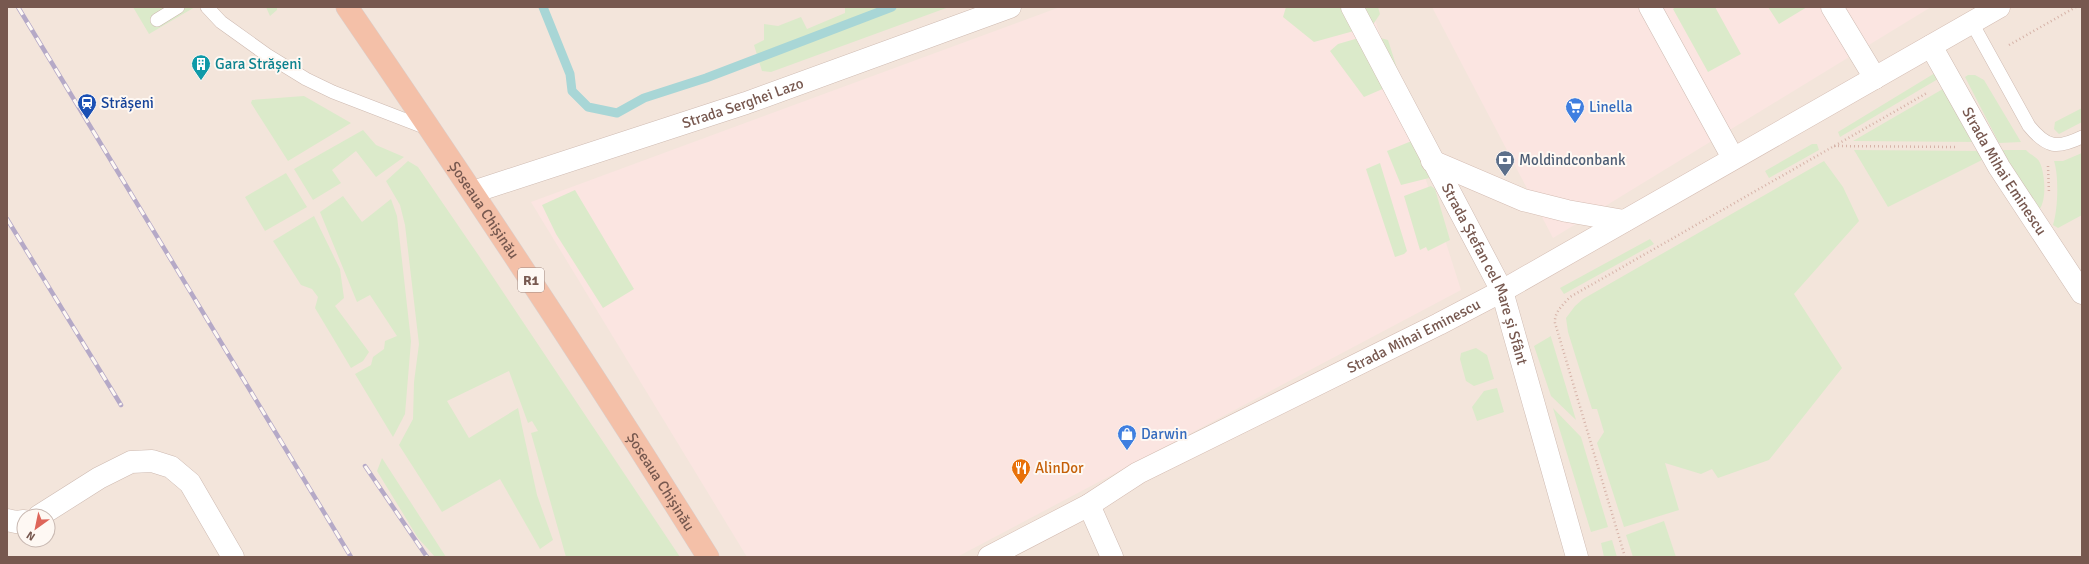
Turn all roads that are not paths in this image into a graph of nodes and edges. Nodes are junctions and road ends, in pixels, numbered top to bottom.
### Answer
1 (178, 7) edge
2 (207, 7) edge
3 (347, 7) edge
4 (1010, 7) edge
5 (1352, 7) edge
6 (1650, 7) edge
7 (1832, 7) edge
8 (1999, 7) edge
9 (157, 20) dead end
10 (1972, 22) junction
11 (1931, 46) junction
12 (1875, 78) junction
13 (429, 129) junction
14 (2082, 136) edge
15 (1734, 158) junction
16 (1432, 161) junction
17 (473, 192) junction
18 (1624, 221) junction
19 (1502, 291) junction
20 (2082, 293) edge
21 (1089, 505) junction
22 (52, 508) edge
23 (233, 557) edge
24 (708, 557) edge
25 (989, 557) edge
26 (1112, 557) edge
27 (1577, 557) edge

1 - 9 lane
2 - 13 lane
3 - 13 highway, Șoseaua Chișinău / R1
4 - 17 street, Strada Serghei Lazo
5 - 16 street, Strada Ștefan cel Mare și Sfânt
6 - 15 street
7 - 12 street
8 - 10 street, Strada Mihai Eminescu
10 - 11 street, Strada Mihai Eminescu
10 - 14 lane
11 - 12 street, Strada Mihai Eminescu
11 - 20 street, Strada Mihai Eminescu
12 - 15 street, Strada Mihai Eminescu
13 - 17 highway, Șoseaua Chișinău / R1
15 - 18 street, Strada Mihai Eminescu
16 - 18 street
16 - 19 street, Strada Ștefan cel Mare și Sfânt
17 - 24 highway, Șoseaua Chișinău / R1
18 - 19 street, Strada Mihai Eminescu
19 - 21 street, Strada Mihai Eminescu
19 - 27 street, Strada Ștefan cel Mare și Sfânt
21 - 25 street, Strada Mihai Eminescu
21 - 26 street
22 - 23 street

